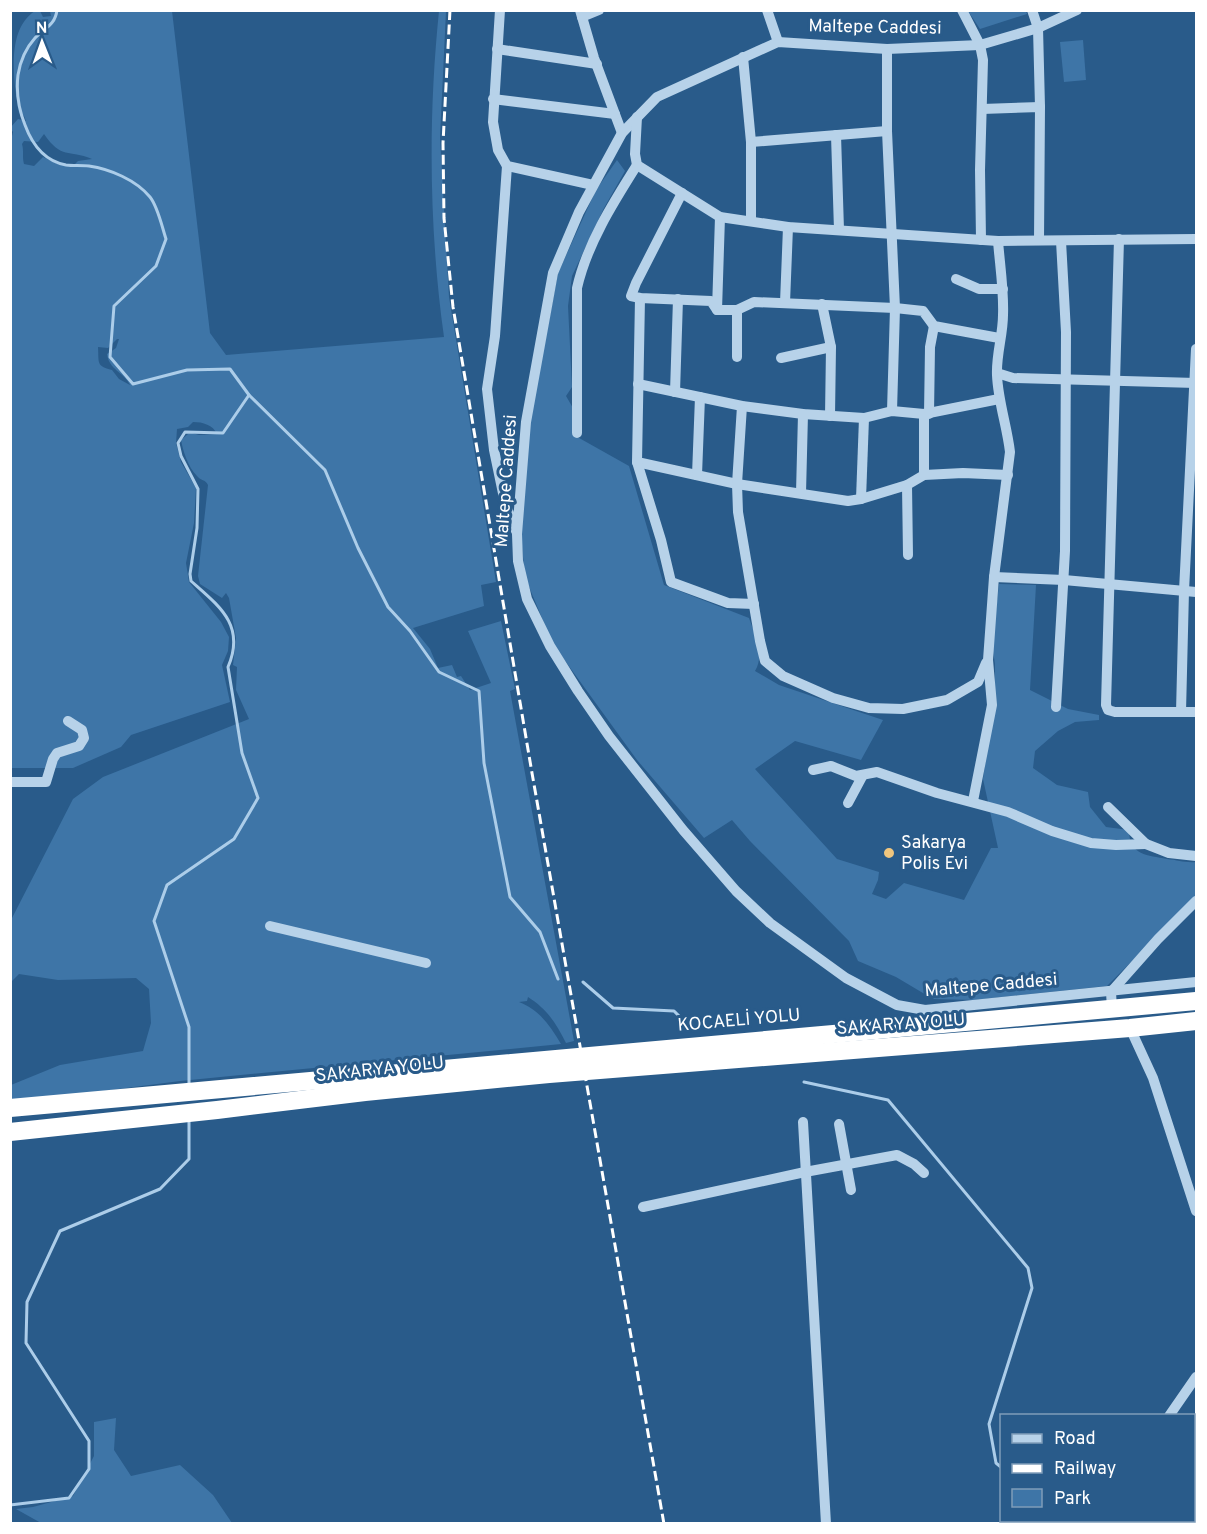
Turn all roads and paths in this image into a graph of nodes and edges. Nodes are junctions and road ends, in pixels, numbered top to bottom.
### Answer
1 (500, 10) edge
2 (599, 10) edge
3 (767, 10) edge
4 (962, 10) edge
5 (1032, 10) edge
6 (1077, 10) edge
7 (581, 14) edge
8 (1038, 28) junction
9 (778, 42) junction
10 (980, 45) junction
11 (496, 49) junction
12 (887, 49) junction
13 (743, 57) junction
14 (597, 64) junction
15 (493, 99) junction
16 (1040, 107) junction
17 (982, 109) junction
18 (615, 114) junction
19 (637, 117) junction
20 (887, 131) junction
21 (621, 133) junction
22 (836, 135) junction
23 (752, 142) junction
24 (637, 165) junction
25 (507, 166) junction
26 (593, 185) junction
27 (682, 193) junction
28 (720, 217) junction
29 (751, 221) junction
30 (788, 227) junction
31 (839, 230) junction
32 (891, 233) junction
33 (1119, 239) junction
34 (1197, 239) edge
35 (981, 240) junction
36 (1039, 240) junction
37 (998, 241) junction
38 (1061, 241) junction
39 (956, 279) dead end
40 (1003, 289) junction
41 (640, 298) junction
42 (678, 299) junction
43 (785, 303) junction
44 (822, 304) junction
45 (895, 308) junction
46 (717, 310) junction
47 (736, 310) junction
48 (934, 326) junction
49 (999, 338) junction
50 (831, 347) junction
51 (1197, 349) edge
52 (737, 357) dead end
53 (781, 358) dead end
54 (997, 373) junction
55 (1066, 379) junction
56 (1115, 381) junction
57 (1195, 383) edge
58 (638, 384) junction
59 (675, 392) junction
60 (700, 398) junction
61 (999, 399) junction
62 (742, 406) junction
63 (891, 411) junction
64 (803, 414) junction
65 (926, 414) junction
66 (831, 416) junction
67 (864, 418) junction
68 (577, 433) dead end
69 (637, 462) junction
70 (697, 475) junction
71 (924, 475) junction
72 (1008, 475) junction
73 (737, 484) junction
74 (907, 485) junction
75 (801, 493) junction
76 (861, 499) junction
77 (517, 534) junction
78 (908, 555) dead end
79 (994, 577) junction
80 (1064, 580) junction
81 (1109, 584) junction
82 (1184, 591) junction
83 (1197, 592) edge
84 (754, 604) junction
85 (988, 660) junction
86 (1056, 707) dead end
87 (1181, 712) junction
88 (1197, 712) edge
89 (68, 721) dead end
90 (813, 770) dead end
91 (863, 775) junction
92 (10, 782) edge
93 (973, 801) junction
94 (848, 803) dead end
95 (1108, 807) dead end
96 (1146, 844) junction
97 (1197, 856) edge
98 (1197, 902) edge
99 (270, 926) dead end
100 (426, 963) dead end
101 (1197, 982) edge
102 (1111, 1000) junction
103 (1197, 1000) edge
104 (1192, 1022) edge
105 (1130, 1028) junction
106 (622, 1060) junction
107 (546, 1067) junction
108 (10, 1108) edge
109 (803, 1122) dead end
110 (839, 1124) dead end
111 (10, 1132) edge
112 (847, 1164) junction
113 (805, 1172) junction
114 (924, 1173) dead end
115 (851, 1190) dead end
116 (643, 1206) dead end
117 (1197, 1211) edge
118 (1197, 1377) edge
119 (1170, 1414) edge
120 (826, 1524) edge

1 - 11 street
2 - 7 street
3 - 9 street
4 - 10 street
5 - 8 street
6 - 8 street, Maltepe Caddesi
7 - 14 street
8 - 10 street, Maltepe Caddesi
8 - 16 street
9 - 12 street, Maltepe Caddesi
9 - 13 street, Maltepe Caddesi
10 - 12 street, Maltepe Caddesi
10 - 17 street
11 - 14 street
11 - 15 street
12 - 20 street
13 - 19 street, Maltepe Caddesi
13 - 23 street
14 - 18 street
15 - 18 street
15 - 25 street
16 - 17 street
16 - 36 street
17 - 35 street
18 - 21 street
19 - 21 street, Maltepe Caddesi
19 - 24 street
20 - 22 street
20 - 32 street
21 - 26 street, Maltepe Caddesi
22 - 23 street
22 - 31 street
23 - 29 street
24 - 27 street
24 - 68 street
25 - 26 street
25 - 77 street
26 - 77 street, Maltepe Caddesi
27 - 28 street
27 - 41 street
28 - 29 street
28 - 46 street
29 - 30 street
30 - 31 street
30 - 43 street
31 - 32 street
32 - 35 street
32 - 45 street
33 - 34 street
33 - 38 street
33 - 56 street
35 - 37 street
36 - 37 street
36 - 38 street
37 - 40 street
38 - 55 street
39 - 40 street
40 - 49 street
41 - 42 street
41 - 58 street
42 - 46 street
42 - 59 street
43 - 44 street
43 - 47 street
44 - 45 street
44 - 50 street
45 - 48 street
45 - 63 street
46 - 47 street
47 - 52 street
48 - 49 street
48 - 65 street
49 - 54 street
50 - 53 street
50 - 66 street
51 - 57 street
54 - 55 street
54 - 61 street
55 - 56 street
55 - 80 street
56 - 57 street
56 - 81 street
57 - 82 street
58 - 59 street
58 - 69 street
59 - 60 street
60 - 62 street
60 - 70 street
61 - 65 street
61 - 72 street
62 - 64 street
62 - 73 street
63 - 65 street
63 - 67 street
64 - 66 street
64 - 75 street
65 - 71 street
66 - 67 street
67 - 76 street
69 - 70 street
69 - 84 street
70 - 73 street
71 - 72 street
71 - 74 street
72 - 79 street
73 - 75 street
73 - 84 street
74 - 76 street
74 - 78 street
75 - 76 street
77 - 102 street, Maltepe Caddesi
79 - 80 street
79 - 85 street
80 - 81 street
80 - 86 street
81 - 82 street
81 - 87 street
82 - 83 street
82 - 87 street
84 - 85 street
85 - 93 street
87 - 88 street
89 - 92 street
90 - 91 street
91 - 93 street
91 - 94 street
93 - 96 street
95 - 96 street
96 - 97 street
98 - 102 street
99 - 100 street
101 - 102 street, Maltepe Caddesi
102 - 103 highway, KOCAELİ YOLU
102 - 106 highway, KOCAELİ YOLU
104 - 105 highway, SAKARYA YOLU
105 - 106 highway, SAKARYA YOLU
105 - 117 street
106 - 107 highway
107 - 108 highway
107 - 111 highway, SAKARYA YOLU
109 - 113 street
110 - 112 street
112 - 113 street
112 - 114 street
112 - 115 street
113 - 116 street
113 - 120 street
118 - 119 street

